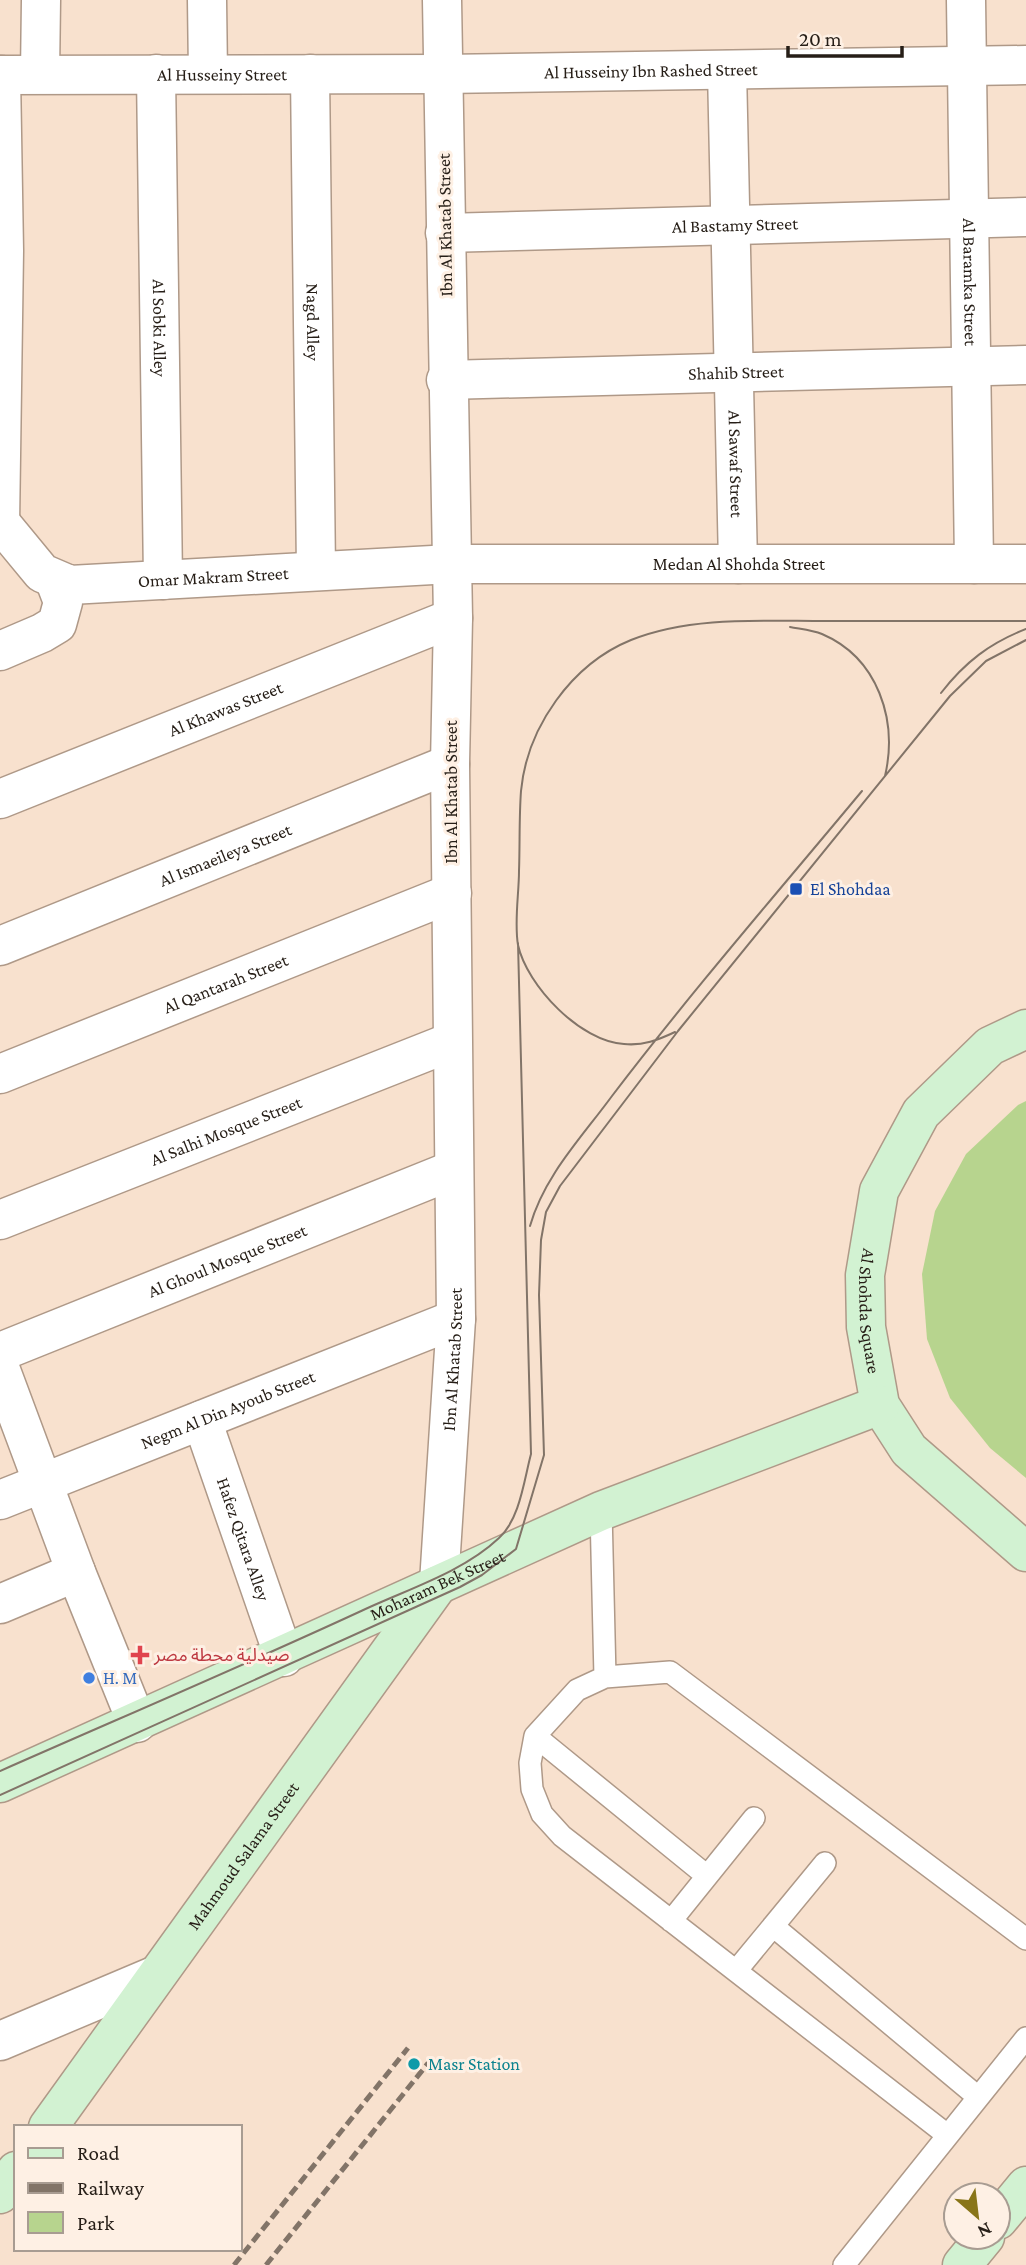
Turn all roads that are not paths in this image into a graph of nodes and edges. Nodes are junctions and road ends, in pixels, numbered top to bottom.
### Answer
1 (41, 0) edge
2 (207, 0) edge
3 (442, 0) edge
4 (966, 0) edge
5 (1026, 65) edge
6 (967, 66) junction
7 (727, 70) junction
8 (40, 74) junction
9 (156, 74) junction
10 (208, 74) junction
11 (310, 74) junction
12 (443, 74) junction
13 (1, 75) edge
14 (1026, 217) edge
15 (969, 219) junction
16 (731, 225) junction
17 (445, 233) junction
18 (2, 251) edge
19 (971, 365) junction
20 (1026, 365) edge
21 (734, 372) junction
22 (446, 380) junction
23 (1, 524) edge
24 (1022, 559) edge
25 (451, 564) junction
26 (738, 564) junction
27 (974, 564) junction
28 (316, 571) junction
29 (163, 580) junction
30 (55, 581) junction
31 (453, 618) junction
32 (0, 650) edge
33 (450, 764) junction
34 (0, 799) edge
35 (452, 893) junction
36 (0, 946) edge
37 (1026, 1029) edge
38 (452, 1042) junction
39 (0, 1074) edge
40 (453, 1170) junction
41 (0, 1220) edge
42 (456, 1319) junction
43 (0, 1352) edge
44 (0, 1368) edge
45 (880, 1405) junction
46 (202, 1420) junction
47 (42, 1483) junction
48 (0, 1500) edge
49 (601, 1511) junction
50 (1026, 1552) edge
51 (76, 1572) junction
52 (439, 1583) junction
53 (0, 1604) edge
54 (284, 1657) junction
55 (604, 1677) junction
56 (137, 1723) junction
57 (535, 1736) junction
58 (0, 1783) edge
59 (754, 1818) dead end
60 (825, 1863) dead end
61 (707, 1876) junction
62 (671, 1921) junction
63 (773, 1926) junction
64 (1026, 1939) edge
65 (736, 1971) junction
66 (154, 1976) junction
67 (1026, 2038) edge
68 (0, 2041) edge
69 (978, 2097) junction
70 (49, 2125) edge
71 (946, 2134) junction
72 (14, 2174) edge
73 (1026, 2186) edge
74 (0, 2194) edge
75 (1012, 2203) edge
76 (974, 2251) edge
77 (844, 2265) edge
78 (962, 2265) edge

1 - 8 street
2 - 10 street
3 - 12 street, Ibn Al Khatab Street
4 - 6 street, Al Baramka Street
5 - 6 street, Al Husseiny Ibn Rashed Street
6 - 7 street, Al Husseiny Ibn Rashed Street
6 - 15 street, Al Baramka Street
7 - 12 street, Al Husseiny Ibn Rashed Street
7 - 16 street, Al Sawaf Street
8 - 9 street, Al Husseiny Street
8 - 13 street, Al Husseiny Street
9 - 10 street, Al Husseiny Street
9 - 29 street, Al Sobki Alley
10 - 11 street, Al Husseiny Street
11 - 12 street, Al Husseiny Street
11 - 28 street, Nagd Alley
12 - 17 street, Ibn Al Khatab Street
13 - 18 street
14 - 15 street, Al Bastamy Street
15 - 16 street, Al Bastamy Street
15 - 19 street, Al Baramka Street
16 - 17 street, Al Bastamy Street
16 - 21 street, Al Sawaf Street
17 - 22 street, Ibn Al Khatab Street
18 - 23 street
19 - 20 street, Shahib Street
19 - 21 street, Shahib Street
19 - 27 street, Al Baramka Street
21 - 22 street, Shahib Street
21 - 26 street, Al Sawaf Street
22 - 25 street, Ibn Al Khatab Street
23 - 30 street
24 - 27 street, Medan Al Shohda Street
25 - 26 street, Medan Al Shohda Street
25 - 28 street, Omar Makram Street
25 - 31 street, Ibn Al Khatab Street
26 - 27 street, Medan Al Shohda Street
28 - 29 street, Omar Makram Street
29 - 30 street, Omar Makram Street
30 - 32 street
31 - 33 street, Ibn Al Khatab Street
31 - 34 street, Al Khawas Street
33 - 35 street, Ibn Al Khatab Street
33 - 36 street, Al Ismaeileya Street
35 - 38 street, Ibn Al Khatab Street
35 - 39 street, Al Qantarah Street
37 - 45 main road, Al Shohda Square
38 - 40 street, Ibn Al Khatab Street
38 - 41 street, Al Salhi Mosque Street
40 - 42 street, Ibn Al Khatab Street
40 - 43 street, Al Ghoul Mosque Street
42 - 46 street, Negm Al Din Ayoub Street
42 - 52 street, Ibn Al Khatab Street
44 - 47 street
45 - 49 main road, Moharam Bek Street
45 - 50 main road, Al Shohda Square
46 - 47 street, Negm Al Din Ayoub Street
46 - 54 street, Hafez Qitara Alley
47 - 48 street, Negm Al Din Ayoub Street
47 - 51 street
49 - 52 main road, Moharam Bek Street
49 - 55 lane
51 - 53 street
51 - 56 street
52 - 54 main road, Moharam Bek Street
52 - 66 main road, Mahmoud Salama Street
54 - 56 main road, Moharam Bek Street
55 - 57 lane
55 - 64 lane
56 - 58 main road, Moharam Bek Street
57 - 61 lane
57 - 62 lane
59 - 61 lane
60 - 63 lane
61 - 62 lane
62 - 65 lane
63 - 65 lane
63 - 69 lane
65 - 71 lane
66 - 68 street
66 - 70 main road, Mahmoud Salama Street
67 - 69 lane
69 - 71 lane
71 - 77 lane
72 - 74 main road
73 - 75 main road
76 - 78 main road

